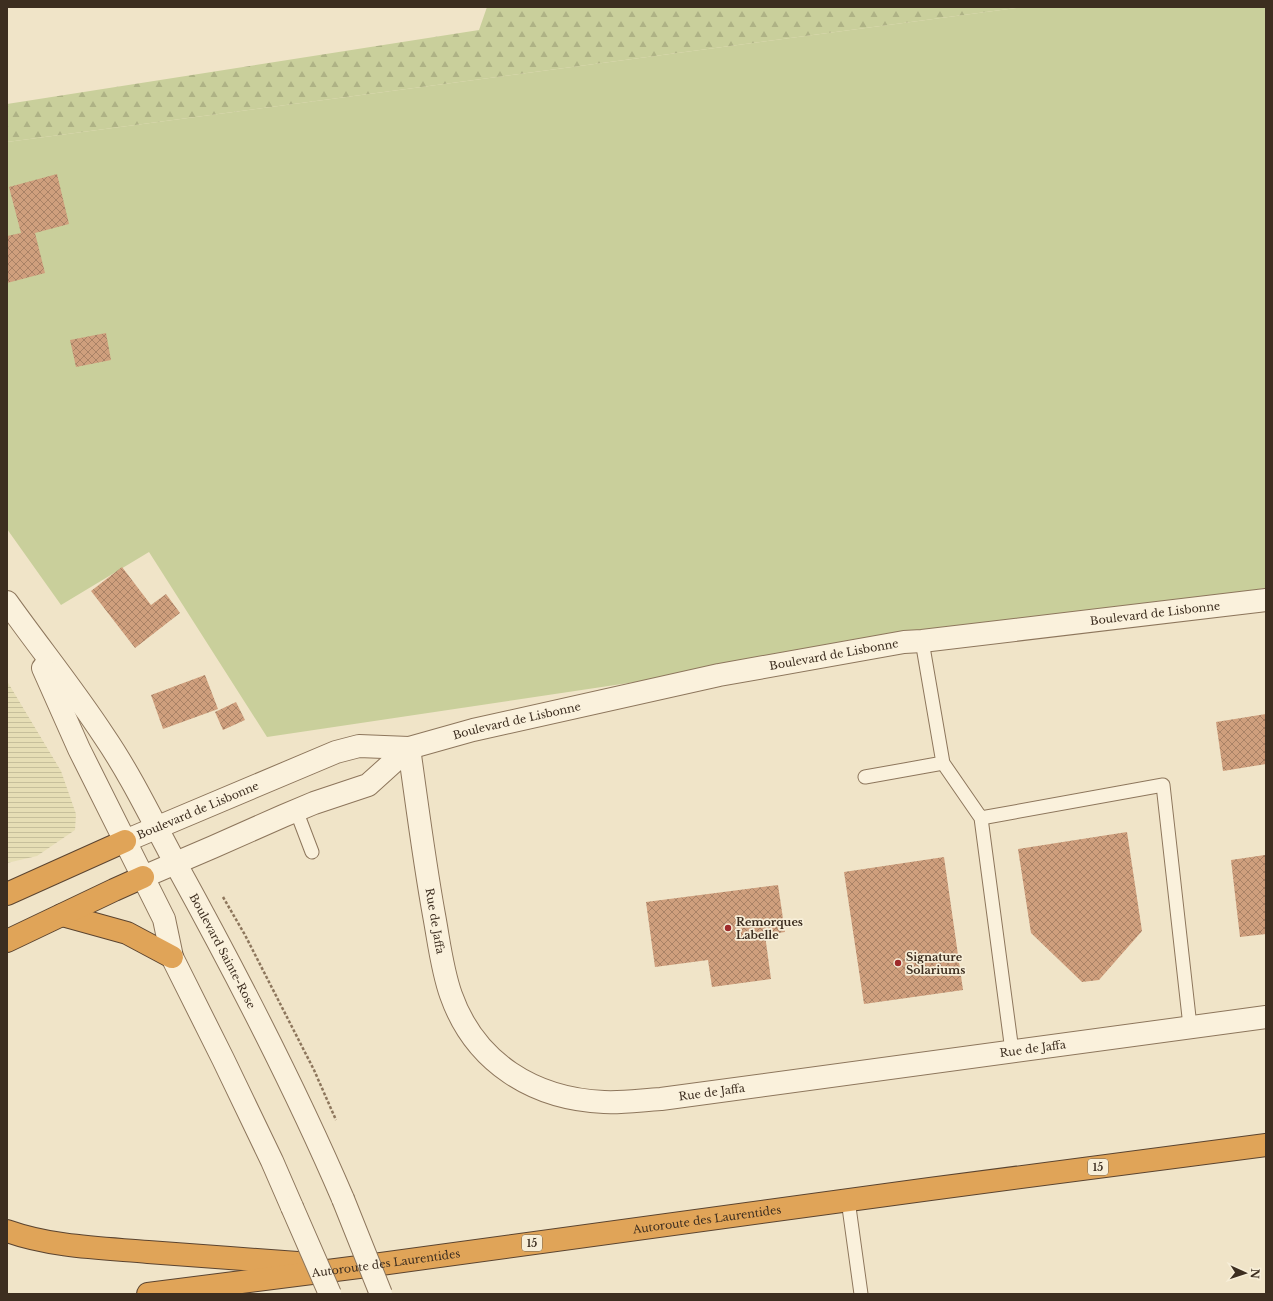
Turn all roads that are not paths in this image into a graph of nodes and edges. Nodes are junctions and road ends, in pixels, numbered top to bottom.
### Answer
1 (1266, 600) edge
2 (7, 602) edge
3 (26, 629) junction
4 (922, 641) junction
5 (408, 748) junction
6 (943, 763) junction
7 (865, 777) dead end
8 (296, 810) junction
9 (981, 818) junction
10 (158, 828) junction
11 (125, 841) junction
12 (312, 852) dead end
13 (176, 863) junction
14 (143, 877) junction
15 (7, 894) edge
16 (62, 915) junction
17 (7, 941) edge
18 (172, 957) junction
19 (1266, 1016) edge
20 (1190, 1026) junction
21 (1012, 1051) junction
22 (1266, 1145) edge
23 (848, 1200) junction
24 (7, 1232) edge
25 (359, 1267) junction
26 (148, 1294) edge
27 (330, 1294) edge
28 (381, 1294) edge
29 (861, 1294) edge

1 - 4 street, Boulevard de Lisbonne
2 - 3 street, Boulevard Sainte-Rose
3 - 10 street, Boulevard Sainte-Rose
3 - 11 street, Boulevard Sainte-Rose
4 - 5 street, Boulevard de Lisbonne
4 - 6 lane
5 - 8 street, Boulevard de Lisbonne
5 - 10 street, Boulevard de Lisbonne
5 - 21 street, Rue de Jaffa
6 - 7 lane
6 - 9 lane
8 - 12 lane
8 - 13 street, Boulevard de Lisbonne
9 - 20 lane
9 - 21 lane
10 - 11 street, Boulevard de Lisbonne
10 - 13 street, Boulevard Sainte-Rose
11 - 14 street, Boulevard Sainte-Rose
11 - 15 highway
13 - 14 street, Boulevard de Lisbonne
13 - 28 street, Boulevard Sainte-Rose, bridge
14 - 16 highway
14 - 18 street, Boulevard Sainte-Rose
16 - 17 highway
16 - 18 highway
18 - 27 street, Boulevard Sainte-Rose, bridge
19 - 20 street, Rue de Jaffa
20 - 21 street, Rue de Jaffa
22 - 23 highway, Autoroute des Laurentides / 15
23 - 25 highway, Autoroute des Laurentides / 15
23 - 29 lane
24 - 25 highway
25 - 26 highway, Autoroute des Laurentides / 15

